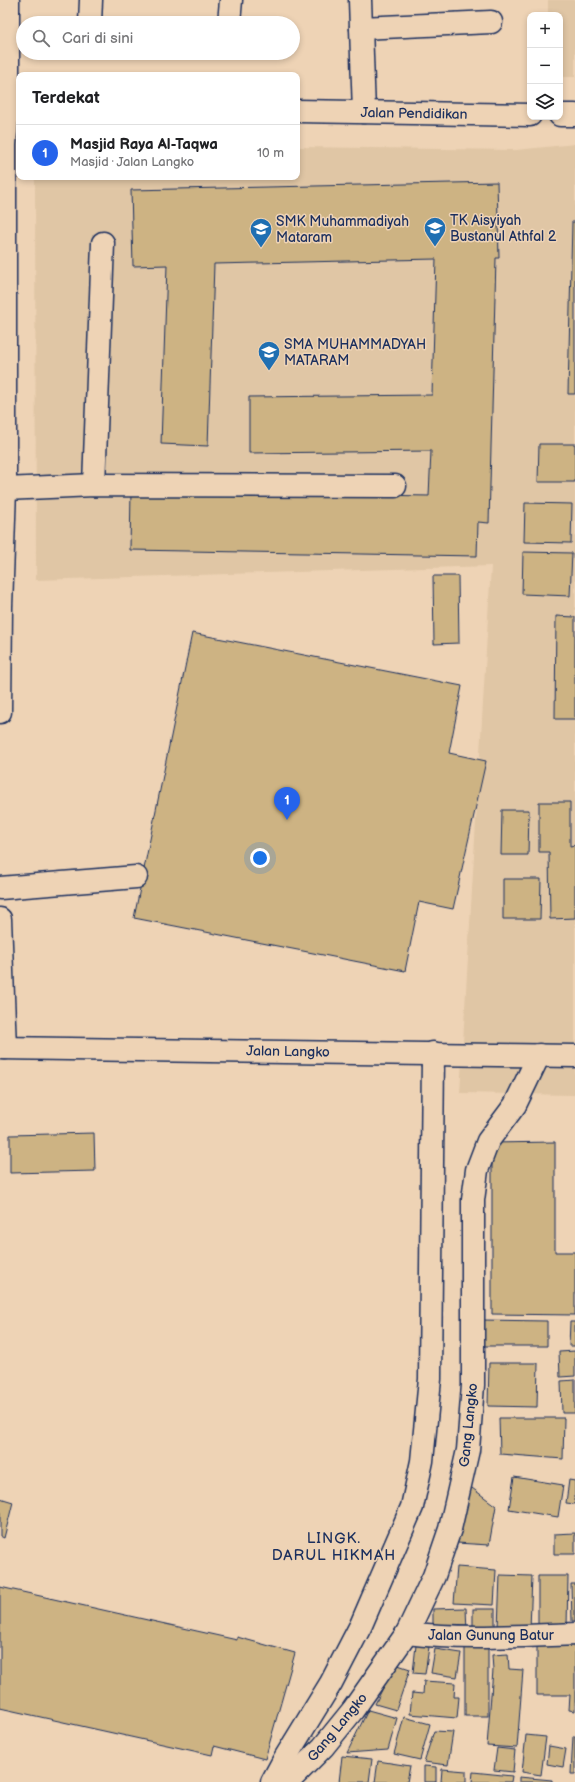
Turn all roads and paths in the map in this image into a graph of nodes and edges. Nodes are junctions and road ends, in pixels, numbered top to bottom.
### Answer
1 (8, 0) edge
2 (90, 0) edge
3 (231, 0) edge
4 (360, 0) edge
5 (90, 16) edge
6 (230, 16) edge
7 (491, 22) dead end
8 (361, 28) junction
9 (9, 107) edge
10 (300, 111) edge
11 (364, 112) junction
12 (522, 115) edge
13 (563, 115) edge
14 (575, 115) edge
15 (102, 242) dead end
16 (94, 485) junction
17 (395, 486) dead end
18 (5, 489) junction
19 (0, 607) edge
20 (0, 712) edge
21 (136, 877) dead end
22 (0, 888) edge
23 (0, 919) edge
24 (2, 1048) edge
25 (433, 1053) junction
26 (540, 1055) junction
27 (575, 1056) edge
28 (407, 1633) junction
29 (575, 1634) edge
30 (272, 1782) edge
31 (286, 1782) edge

1 - 9 street
2 - 5 street
3 - 6 street
4 - 8 street
7 - 8 street
8 - 11 street
9 - 18 street
10 - 11 street, Jalan Pendidikan
11 - 12 street, Jalan Pendidikan
13 - 14 street
15 - 16 street
16 - 17 street
16 - 18 street
18 - 19 street
19 - 20 street
21 - 22 street
23 - 24 street
24 - 25 street, Jalan Langko
25 - 26 street, Jalan Langko
25 - 30 street
26 - 27 street, Jalan Langko
26 - 28 street, Gang Langko
28 - 29 street, Jalan Gunung Batur
28 - 31 street, Gang Langko

